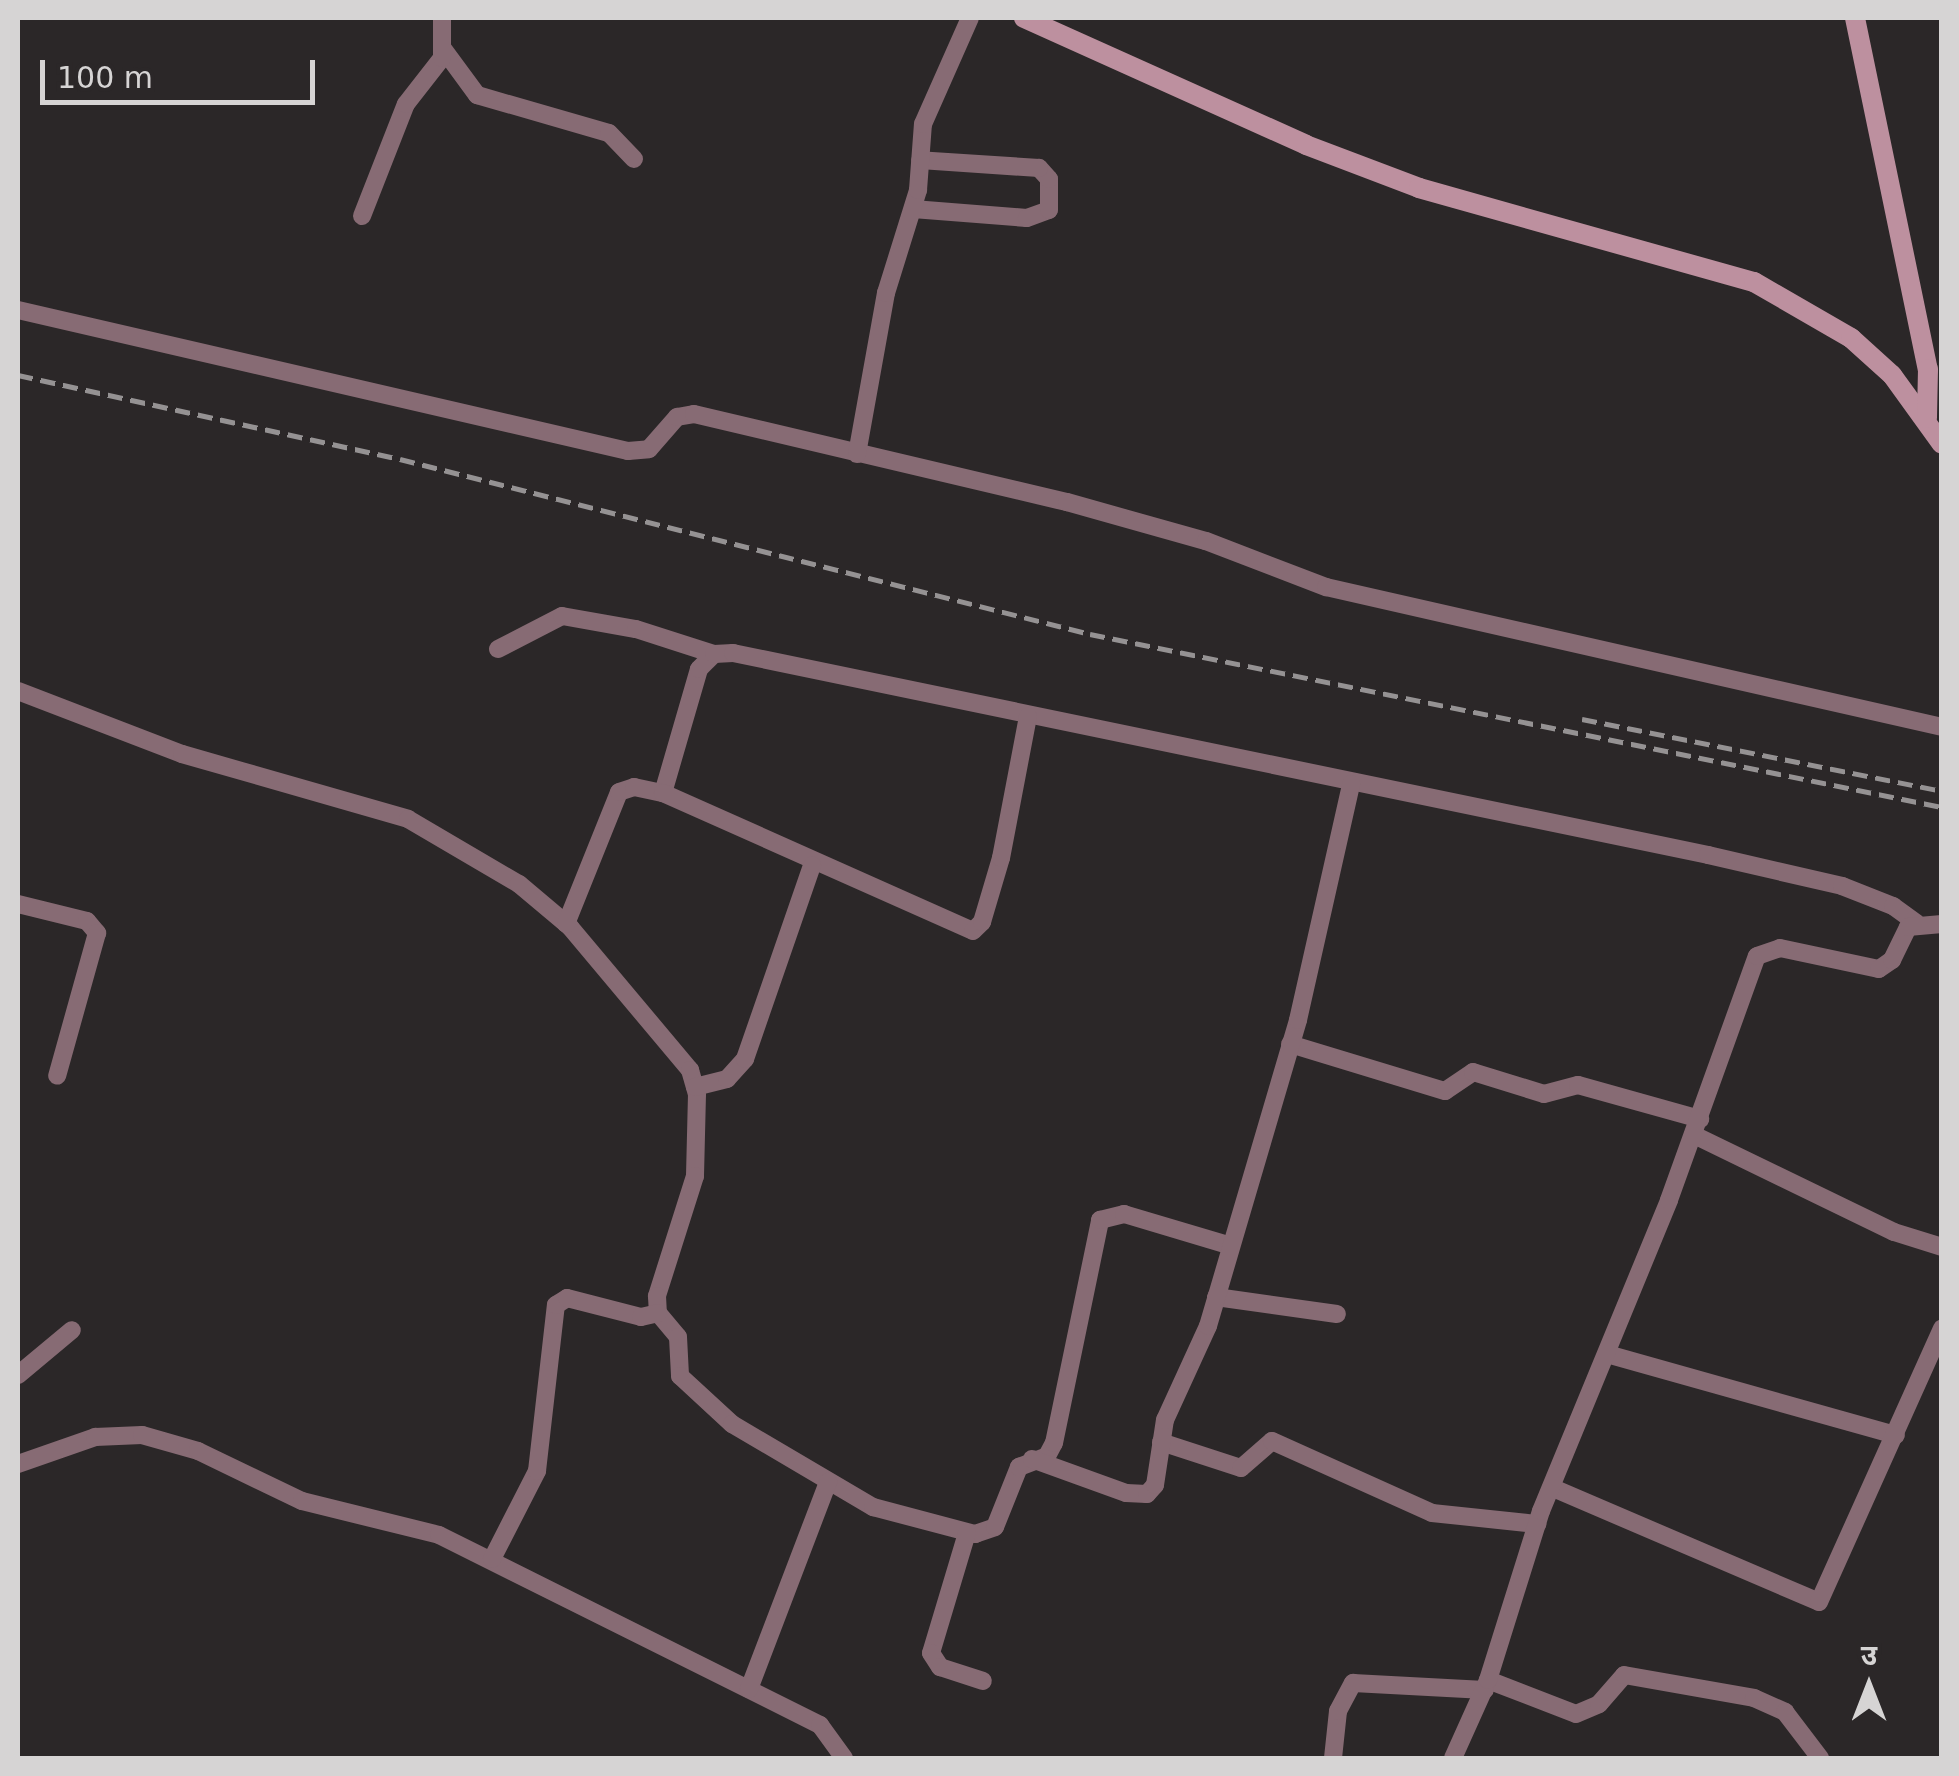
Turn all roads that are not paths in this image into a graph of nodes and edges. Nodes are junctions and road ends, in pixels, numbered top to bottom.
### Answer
1 (442, 18) edge
2 (970, 18) edge
3 (1024, 18) edge
4 (1855, 18) edge
5 (444, 50) junction
6 (634, 159) dead end
7 (920, 160) junction
8 (913, 208) junction
9 (362, 216) dead end
10 (18, 310) edge
11 (1927, 418) junction
12 (1942, 444) edge
13 (856, 454) junction
14 (498, 649) dead end
15 (714, 654) junction
16 (18, 691) edge
17 (1028, 718) junction
18 (1942, 727) edge
19 (1352, 784) junction
20 (664, 793) junction
21 (812, 864) junction
22 (18, 904) edge
23 (1916, 923) junction
24 (566, 924) junction
25 (1942, 924) edge
26 (1290, 1044) junction
27 (57, 1076) dead end
28 (695, 1087) junction
29 (1697, 1127) junction
30 (1228, 1245) junction
31 (1942, 1247) edge
32 (1216, 1297) junction
33 (658, 1313) junction
34 (1337, 1314) dead end
35 (1942, 1328) edge
36 (72, 1330) dead end
37 (1608, 1354) junction
38 (18, 1376) edge
39 (1896, 1435) junction
40 (1161, 1442) junction
41 (1032, 1459) junction
42 (18, 1464) edge
43 (828, 1482) junction
44 (1552, 1488) junction
45 (1537, 1524) junction
46 (967, 1533) junction
47 (492, 1558) junction
48 (984, 1681) dead end
49 (1486, 1685) junction
50 (750, 1690) junction
51 (844, 1758) edge
52 (1333, 1758) edge
53 (1453, 1758) edge
54 (1816, 1758) edge

1 - 5 street
2 - 7 street
3 - 11 main road
4 - 11 main road
5 - 6 street
5 - 9 street
7 - 8 street
7 - 8 street
8 - 13 street
10 - 13 street
11 - 12 main road
13 - 18 street
14 - 15 street
15 - 17 street
15 - 20 street
16 - 24 street
17 - 19 street
17 - 21 street
19 - 23 street
19 - 26 street
20 - 21 street
20 - 24 street
21 - 28 street
22 - 27 street
23 - 25 street
23 - 29 street
24 - 28 street
26 - 29 street
26 - 30 street
28 - 33 street
29 - 31 street
29 - 37 street
30 - 32 street
30 - 41 street
32 - 34 street
32 - 40 street
33 - 43 street
33 - 47 street
35 - 39 street
36 - 38 street
37 - 39 street
37 - 44 street
39 - 44 street
40 - 41 street
40 - 45 street
41 - 46 street
42 - 47 street
43 - 46 street
43 - 50 street
44 - 45 street
45 - 49 street
46 - 48 street
47 - 50 street
49 - 52 street
49 - 53 street
49 - 54 street
50 - 51 street

